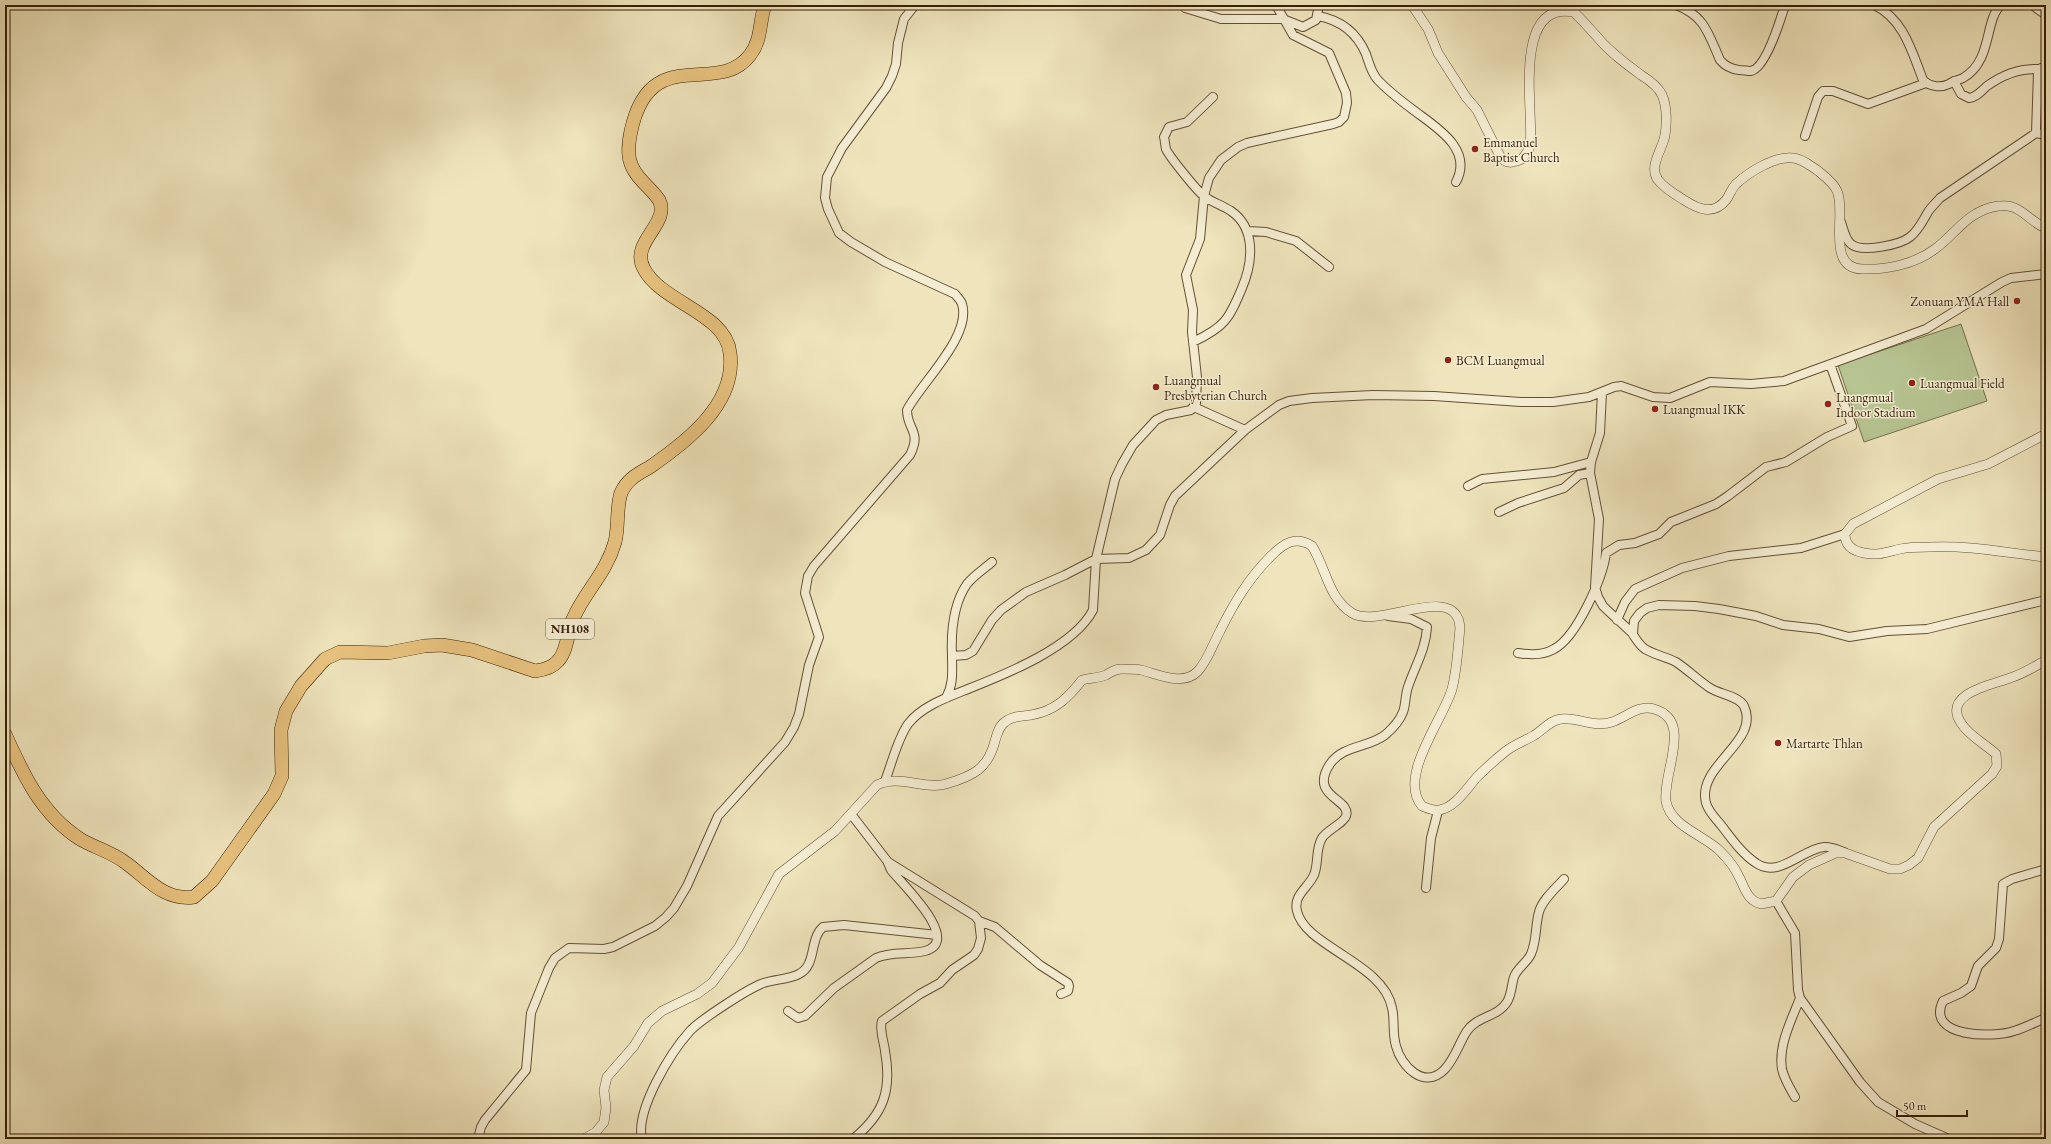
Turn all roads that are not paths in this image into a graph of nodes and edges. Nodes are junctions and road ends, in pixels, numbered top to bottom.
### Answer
1 (765, 5) edge
2 (915, 5) edge
3 (1276, 5) edge
4 (1319, 5) edge
5 (1412, 5) edge
6 (1676, 5) edge
7 (1785, 5) edge
8 (1874, 5) edge
9 (2001, 5) edge
10 (2032, 5) edge
11 (1186, 8) dead end
12 (2046, 14) edge
13 (1318, 16) junction
14 (1283, 19) junction
15 (2043, 69) edge
16 (1954, 81) junction
17 (1926, 83) junction
18 (1213, 97) dead end
19 (2036, 133) junction
20 (2046, 135) edge
21 (1805, 136) dead end
22 (1456, 182) dead end
23 (1204, 196) junction
24 (1840, 221) junction
25 (2046, 228) edge
26 (1249, 231) junction
27 (1329, 267) dead end
28 (2046, 274) edge
29 (1193, 342) junction
30 (1830, 364) junction
31 (1602, 392) junction
32 (1194, 407) junction
33 (1245, 430) junction
34 (2046, 434) edge
35 (1592, 462) junction
36 (1590, 473) junction
37 (1468, 486) dead end
38 (1499, 512) dead end
39 (1845, 534) junction
40 (2046, 557) edge
41 (1096, 559) junction
42 (992, 562) dead end
43 (1595, 587) junction
44 (2046, 600) edge
45 (1385, 616) junction
46 (1617, 620) junction
47 (1633, 634) junction
48 (1518, 653) dead end
49 (952, 656) junction
50 (2046, 660) edge
51 (946, 698) junction
52 (5, 734) edge
53 (885, 781) junction
54 (1438, 811) junction
55 (851, 814) junction
56 (1845, 853) junction
57 (888, 862) junction
58 (2046, 869) edge
59 (1564, 879) dead end
60 (1426, 888) dead end
61 (1776, 901) junction
62 (979, 922) junction
63 (937, 936) junction
64 (1061, 994) dead end
65 (1800, 998) junction
66 (788, 1011) dead end
67 (2046, 1018) edge
68 (1795, 1097) dead end
69 (478, 1139) edge
70 (584, 1139) edge
71 (642, 1139) edge
72 (853, 1139) edge
73 (1949, 1139) edge

1 - 52 highway, NH108
2 - 69 street
3 - 14 street
4 - 13 street
5 - 24 street
6 - 7 street
8 - 17 street
9 - 16 street
10 - 12 street
11 - 14 street
13 - 14 street
13 - 22 street
14 - 23 street
15 - 16 street
15 - 19 street
16 - 17 street
17 - 21 street
18 - 23 street
19 - 20 street
19 - 24 street
23 - 26 street
23 - 29 street
24 - 25 street
26 - 27 street
26 - 29 street
28 - 30 street
29 - 32 street
30 - 31 street
30 - 43 street
31 - 33 street
31 - 35 street
32 - 33 street
32 - 41 street
33 - 41 street
34 - 39 street
35 - 36 street
35 - 37 street
36 - 38 street
36 - 43 street
39 - 40 street
39 - 46 street
41 - 49 street
41 - 51 street
42 - 49 street
43 - 46 street
43 - 48 street
44 - 47 street
45 - 53 street
45 - 54 street
45 - 59 street
46 - 47 street
47 - 56 street
49 - 51 street
50 - 56 street
51 - 53 street
53 - 55 street
54 - 60 street
54 - 61 street
55 - 57 street
55 - 70 street
56 - 61 street
57 - 62 street
57 - 63 street
58 - 67 street
61 - 65 street
62 - 64 street
62 - 72 street
63 - 66 street
63 - 71 street
65 - 68 street
65 - 73 street

